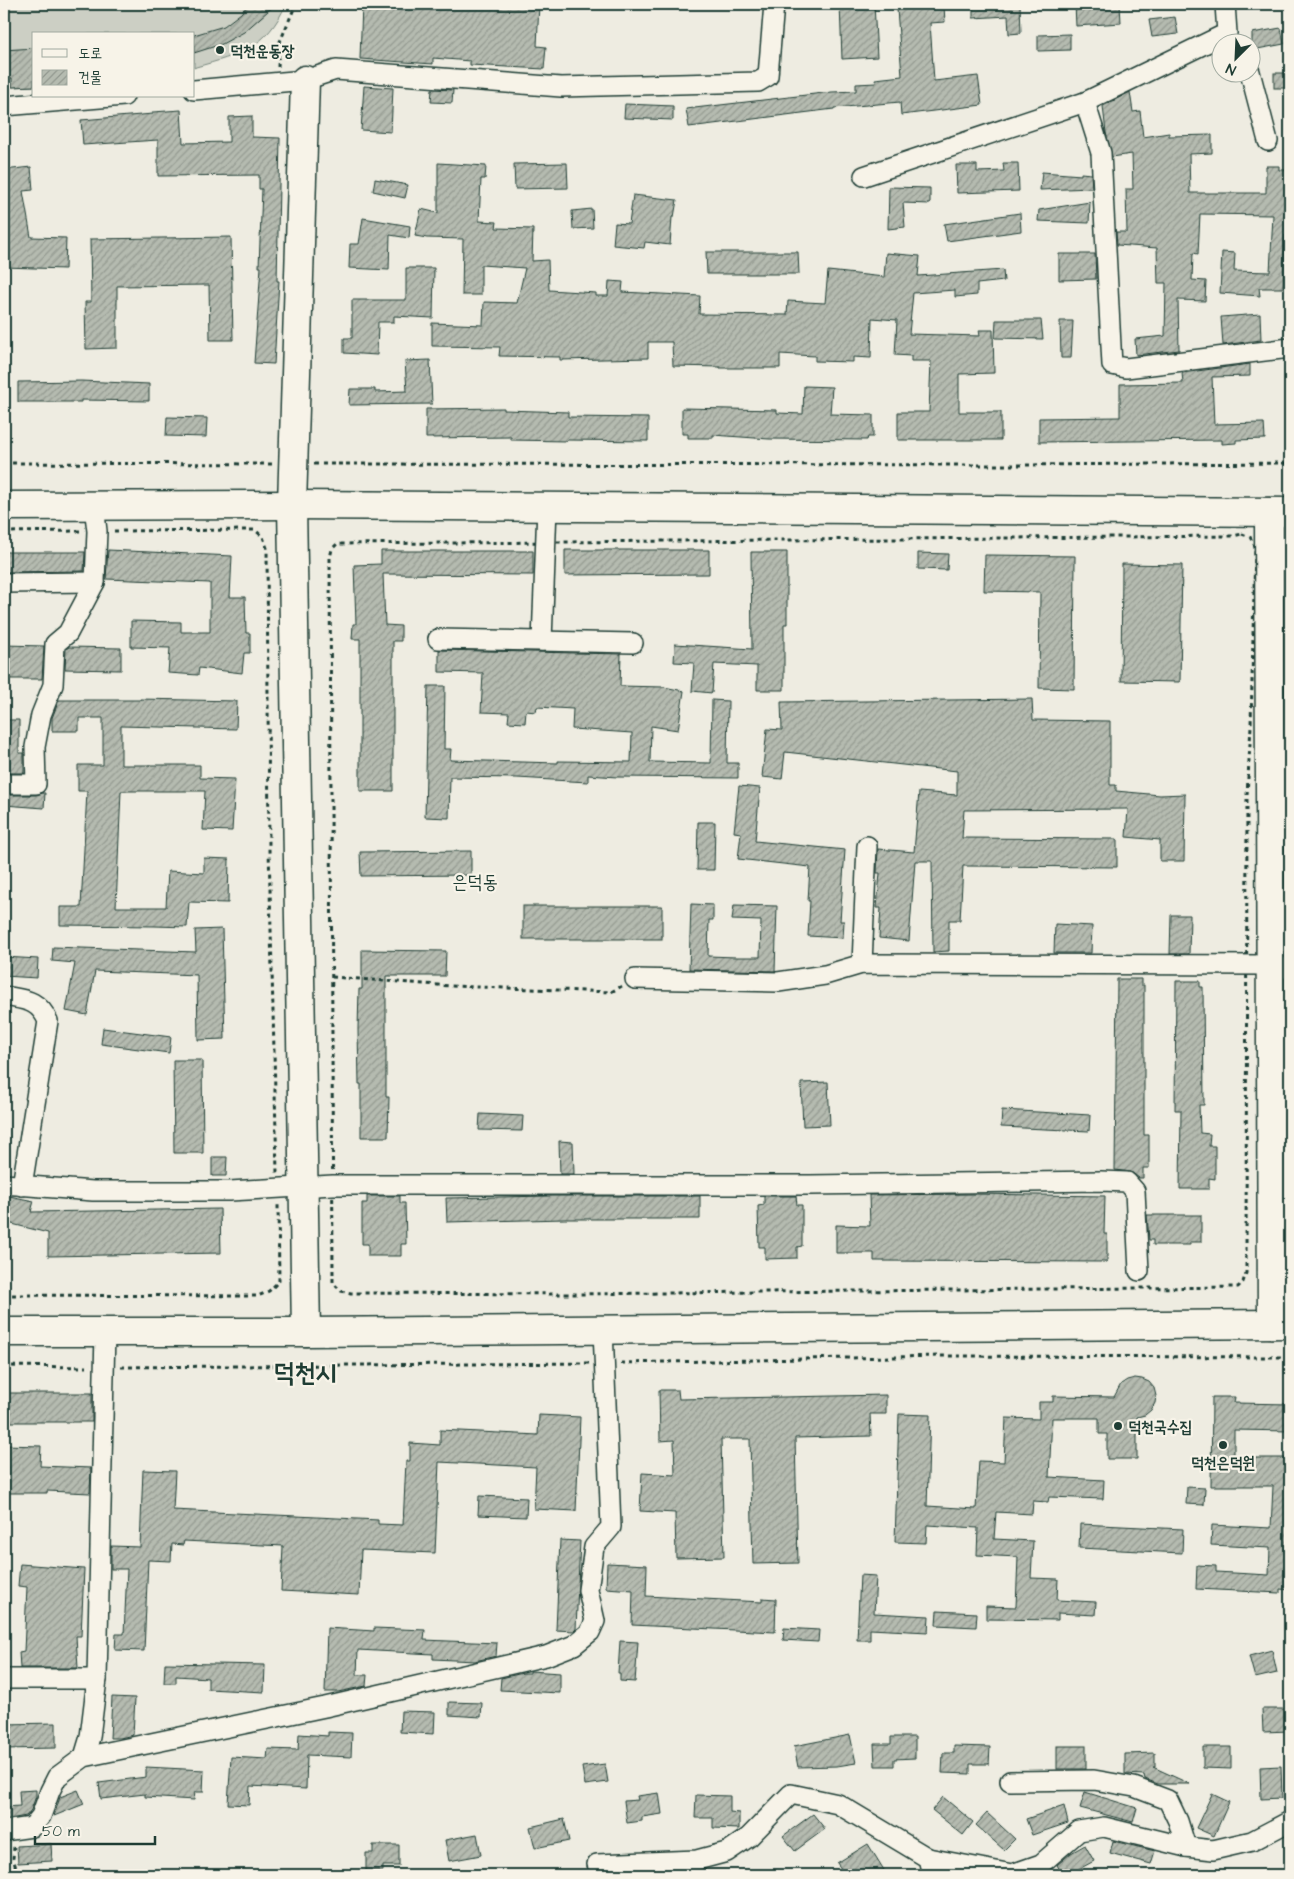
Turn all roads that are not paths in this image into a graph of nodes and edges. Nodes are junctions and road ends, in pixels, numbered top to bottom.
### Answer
1 (774, 4) edge
2 (1225, 4) edge
3 (1229, 32) edge
4 (1212, 46) edge
5 (305, 80) junction
6 (1253, 82) edge
7 (195, 90) edge
8 (100, 98) edge
9 (1085, 102) junction
10 (4, 106) edge
11 (1268, 141) dead end
12 (864, 176) dead end
13 (1290, 348) edge
14 (292, 505) junction
15 (4, 506) edge
16 (547, 507) junction
17 (1280, 512) edge
18 (96, 518) junction
19 (95, 582) junction
20 (4, 583) edge
21 (438, 639) dead end
22 (542, 641) junction
23 (633, 643) dead end
24 (4, 784) edge
25 (867, 846) dead end
26 (862, 964) junction
27 (1270, 967) edge
28 (635, 979) road end
29 (4, 996) edge
30 (1281, 1077) edge
31 (13, 1185) edge
32 (291, 1187) junction
33 (1139, 1271) dead end
34 (1281, 1324) edge
35 (602, 1329) junction
36 (4, 1332) edge
37 (105, 1332) junction
38 (306, 1332) junction
39 (4, 1678) edge
40 (97, 1679) junction
41 (84, 1757) junction
42 (1010, 1781) dead end
43 (1290, 1821) edge
44 (10, 1831) edge
45 (1186, 1847) junction
46 (597, 1864) dead end
47 (930, 1867) edge

1 - 5 street
2 - 3 street
4 - 9 street
5 - 7 street
5 - 14 main road
6 - 11 street
8 - 10 street
9 - 12 street
9 - 13 street
14 - 16 main road
14 - 18 main road
14 - 32 main road
15 - 18 main road
16 - 17 main road
16 - 22 street
17 - 27 main road
18 - 19 street
19 - 20 street
19 - 24 street
21 - 22 street
22 - 23 street
25 - 26 street
26 - 27 street
26 - 28 street
27 - 30 main road
29 - 31 street
30 - 34 main road
31 - 32 street
32 - 33 street
32 - 38 main road
34 - 35 main road
35 - 38 main road
35 - 41 street
36 - 37 main road
37 - 38 main road
37 - 40 street
39 - 40 street
40 - 41 street
41 - 44 street
42 - 45 street
43 - 45 street
45 - 47 street
46 - 47 street

